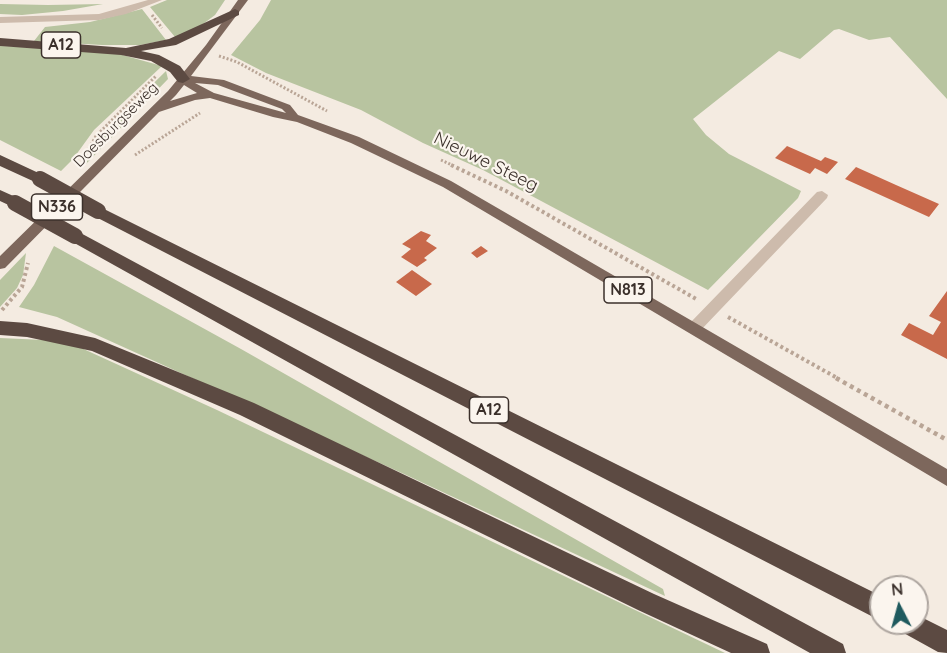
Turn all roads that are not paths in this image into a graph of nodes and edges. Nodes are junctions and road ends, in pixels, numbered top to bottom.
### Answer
1 (157, 0) edge
2 (243, 0) edge
3 (235, 13) junction
4 (0, 20) edge
5 (0, 42) edge
6 (121, 51) junction
7 (204, 53) junction
8 (183, 79) junction
9 (220, 82) junction
10 (210, 95) junction
11 (156, 110) junction
12 (300, 119) junction
13 (0, 160) edge
14 (0, 195) edge
15 (822, 195) dead end
16 (0, 264) edge
17 (0, 328) edge
18 (694, 328) junction
19 (947, 478) edge
20 (869, 603) edge
21 (929, 634) edge
22 (947, 643) edge
23 (758, 653) edge
24 (834, 653) edge

1 - 4 street
2 - 3 main road, Doesburgseweg / N336
3 - 6 highway, A12
3 - 7 main road, Doesburgseweg / N336
5 - 6 highway, A12
6 - 8 highway, A12
7 - 8 main road, Doesburgseweg / N336
7 - 9 main road
8 - 9 main road, Nieuwe Steeg / N813
8 - 10 main road, Nieuwe Steeg / N813
8 - 11 main road, Doesburgseweg / N336
9 - 12 main road, Nieuwe Steeg / N813
10 - 11 main road
10 - 12 main road, Nieuwe Steeg / N813
11 - 16 main road, Doesburgseweg / N336
12 - 18 main road, Nieuwe Steeg / N813
13 - 20 highway, A12, bridge
14 - 24 highway, A12, bridge
15 - 18 street
17 - 23 highway
18 - 19 main road, Nieuwe Steeg / N813
21 - 22 highway

